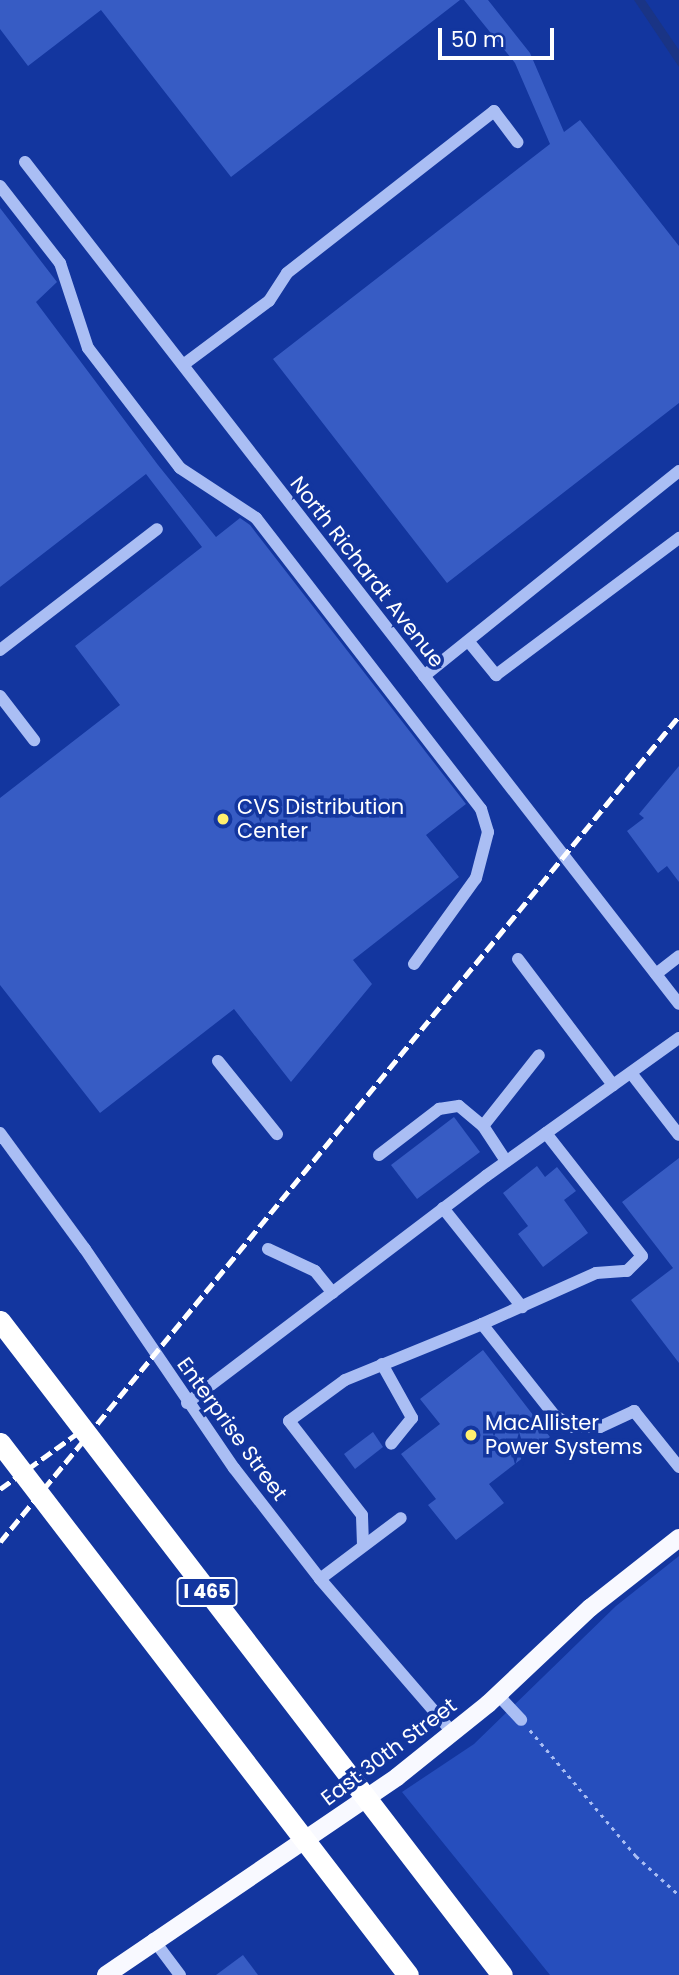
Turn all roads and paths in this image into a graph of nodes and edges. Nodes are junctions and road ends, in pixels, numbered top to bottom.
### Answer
1 (517, 142) dead end
2 (26, 162) dead end
3 (0, 186) edge
4 (183, 365) junction
5 (679, 471) edge
6 (158, 529) dead end
7 (679, 538) edge
8 (469, 642) junction
9 (0, 650) edge
10 (424, 676) junction
11 (0, 696) edge
12 (34, 740) dead end
13 (679, 956) edge
14 (518, 959) dead end
15 (414, 964) dead end
16 (656, 975) junction
17 (679, 1004) edge
18 (679, 1038) edge
19 (539, 1055) dead end
20 (218, 1061) dead end
21 (631, 1073) junction
22 (613, 1085) junction
23 (483, 1126) junction
24 (0, 1133) edge
25 (546, 1133) junction
26 (278, 1134) dead end
27 (679, 1135) edge
28 (379, 1156) dead end
29 (506, 1161) junction
30 (443, 1208) junction
31 (268, 1249) dead end
32 (332, 1293) junction
33 (522, 1307) junction
34 (0, 1321) edge
35 (482, 1324) junction
36 (382, 1364) junction
37 (187, 1403) junction
38 (391, 1444) dead end
39 (5, 1449) edge
40 (679, 1467) edge
41 (401, 1518) dead end
42 (679, 1538) edge
43 (363, 1545) junction
44 (320, 1579) junction
45 (498, 1695) junction
46 (521, 1720) joint
47 (453, 1733) junction
48 (679, 1895) edge
49 (153, 1939) junction
50 (106, 1975) edge
51 (180, 1975) edge
52 (408, 1975) edge
53 (502, 1975) edge

1 - 4 street
2 - 4 street, North Richardt Avenue
3 - 15 street
4 - 10 street, North Richardt Avenue
5 - 8 street
6 - 9 street
7 - 8 street
8 - 10 street
10 - 16 street, North Richardt Avenue
11 - 12 street
13 - 16 street
14 - 22 street
16 - 17 street, North Richardt Avenue
18 - 21 street
19 - 23 street
20 - 26 street
21 - 22 street
21 - 27 street
22 - 25 street
23 - 28 street
23 - 29 street
24 - 37 street, Enterprise Street
25 - 29 street
25 - 33 street
29 - 30 street
30 - 32 street
30 - 33 street
31 - 32 street
32 - 37 street
33 - 35 street
34 - 53 highway, I 465
35 - 36 street
35 - 40 street
36 - 38 street
36 - 43 street
37 - 44 street, Enterprise Street
39 - 52 highway
41 - 43 street
42 - 45 main road, East 30th Street
43 - 44 street
44 - 47 street, Enterprise Street
45 - 46 street
45 - 47 main road, East 30th Street
46 - 48 path
47 - 49 main road, East 30th Street
49 - 50 main road, East 30th Street
49 - 51 street

